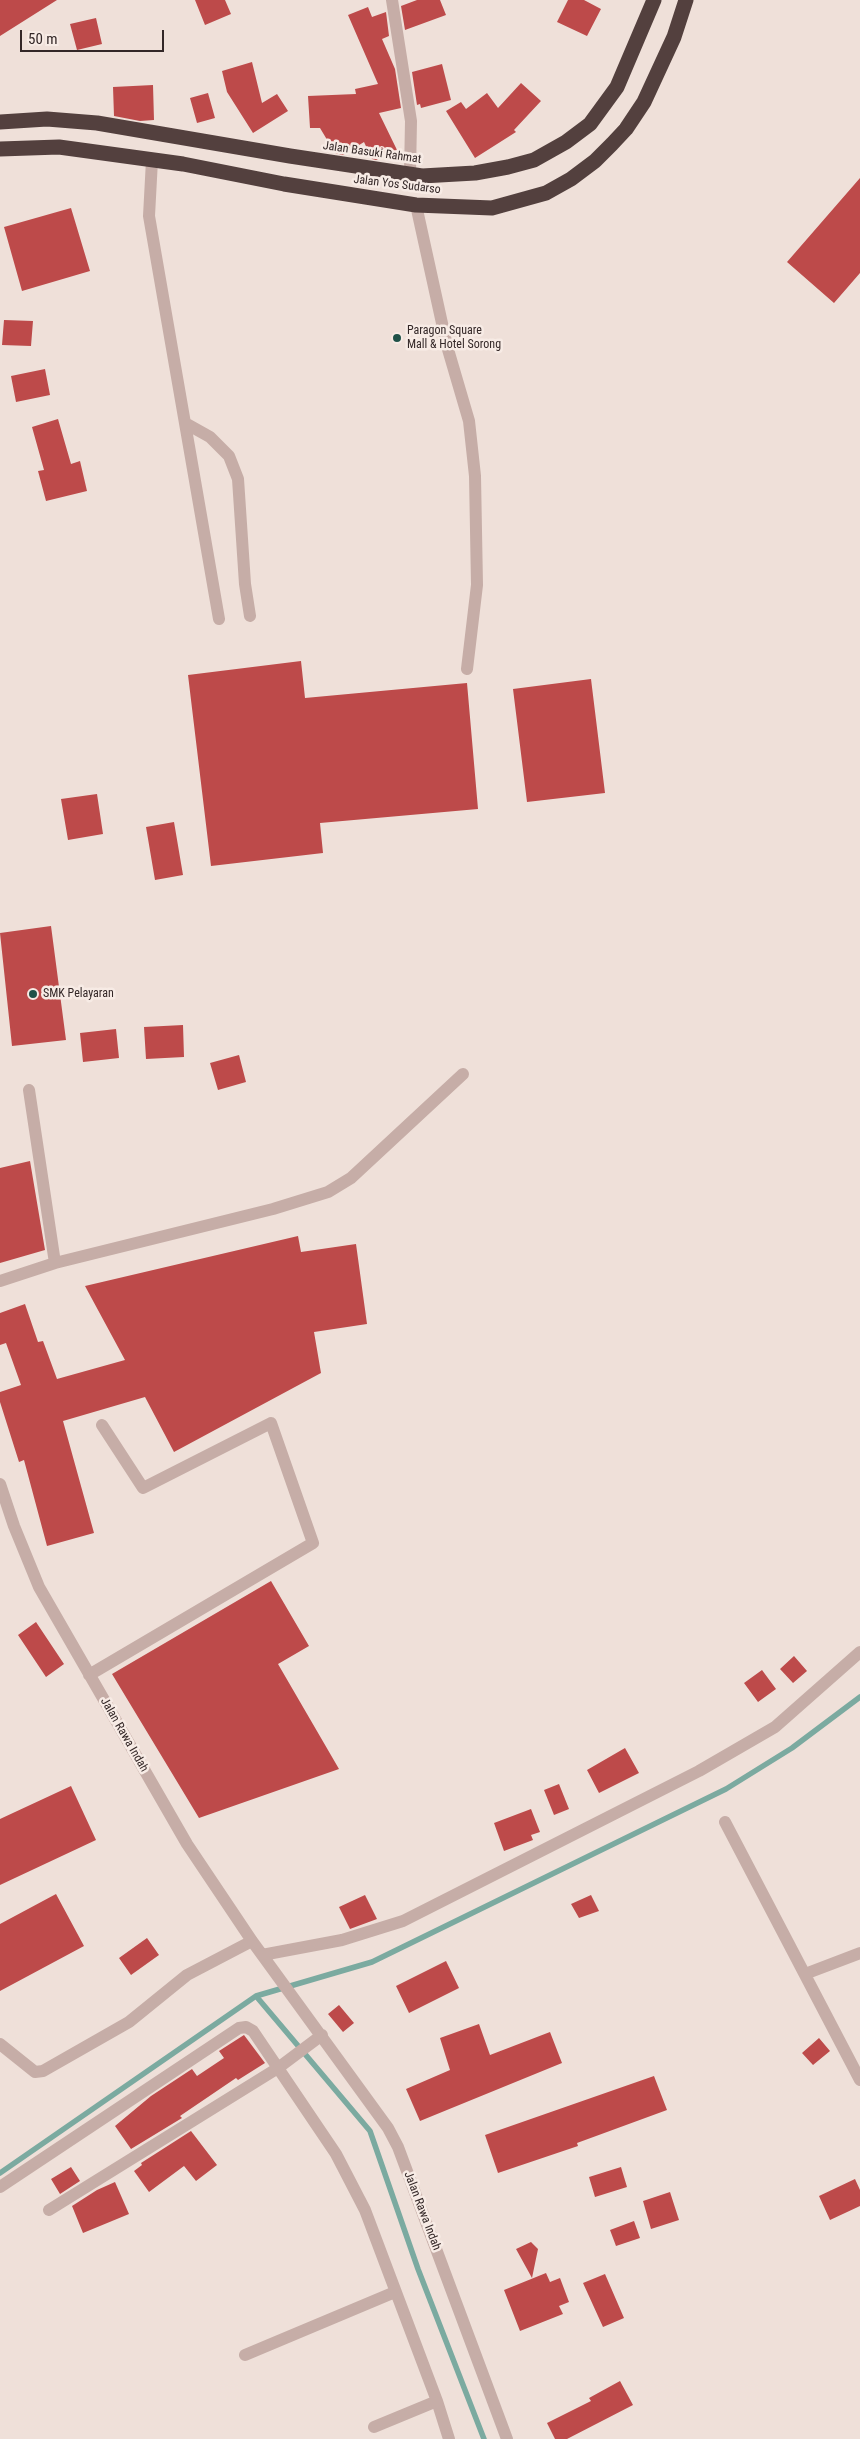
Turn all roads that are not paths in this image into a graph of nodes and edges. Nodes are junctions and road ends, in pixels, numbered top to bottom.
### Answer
1 (392, 0) edge
2 (654, 0) edge
3 (686, 0) edge
4 (0, 122) edge
5 (0, 149) edge
6 (152, 160) junction
7 (410, 174) junction
8 (416, 205) junction
9 (185, 423) junction
10 (250, 616) dead end
11 (219, 619) dead end
12 (467, 669) dead end
13 (463, 1074) dead end
14 (29, 1090) dead end
15 (55, 1263) junction
16 (0, 1281) edge
17 (102, 1425) dead end
18 (0, 1484) edge
19 (860, 1652) edge
20 (89, 1675) junction
21 (725, 1822) dead end
22 (252, 1941) junction
23 (860, 1954) edge
24 (262, 1955) junction
25 (805, 1974) junction
26 (318, 2038) junction
27 (0, 2044) edge
28 (282, 2064) junction
29 (860, 2080) edge
30 (0, 2187) edge
31 (49, 2210) dead end
32 (394, 2292) junction
33 (245, 2355) dead end
34 (437, 2401) junction
35 (374, 2427) dead end
36 (448, 2439) edge
37 (507, 2439) edge

1 - 7 street
2 - 7 highway, Jalan Basuki Rahmat
3 - 8 highway, Jalan Yos Sudarso
4 - 7 highway, Jalan Basuki Rahmat
5 - 6 highway, Jalan Yos Sudarso
6 - 8 highway, Jalan Yos Sudarso
6 - 9 street
8 - 12 street
9 - 10 street
9 - 11 street
13 - 15 street
14 - 15 street
15 - 16 street
17 - 20 street
18 - 20 street, Jalan Rawa Indah
19 - 24 street
20 - 22 street, Jalan Rawa Indah
21 - 25 street
22 - 24 street, Jalan Rawa Indah
22 - 27 street
23 - 25 street
24 - 26 street, Jalan Rawa Indah
25 - 29 street
26 - 28 street
26 - 37 street, Jalan Rawa Indah
28 - 30 street
28 - 31 street
28 - 32 street
32 - 33 street
32 - 34 street
34 - 35 street
34 - 36 street

